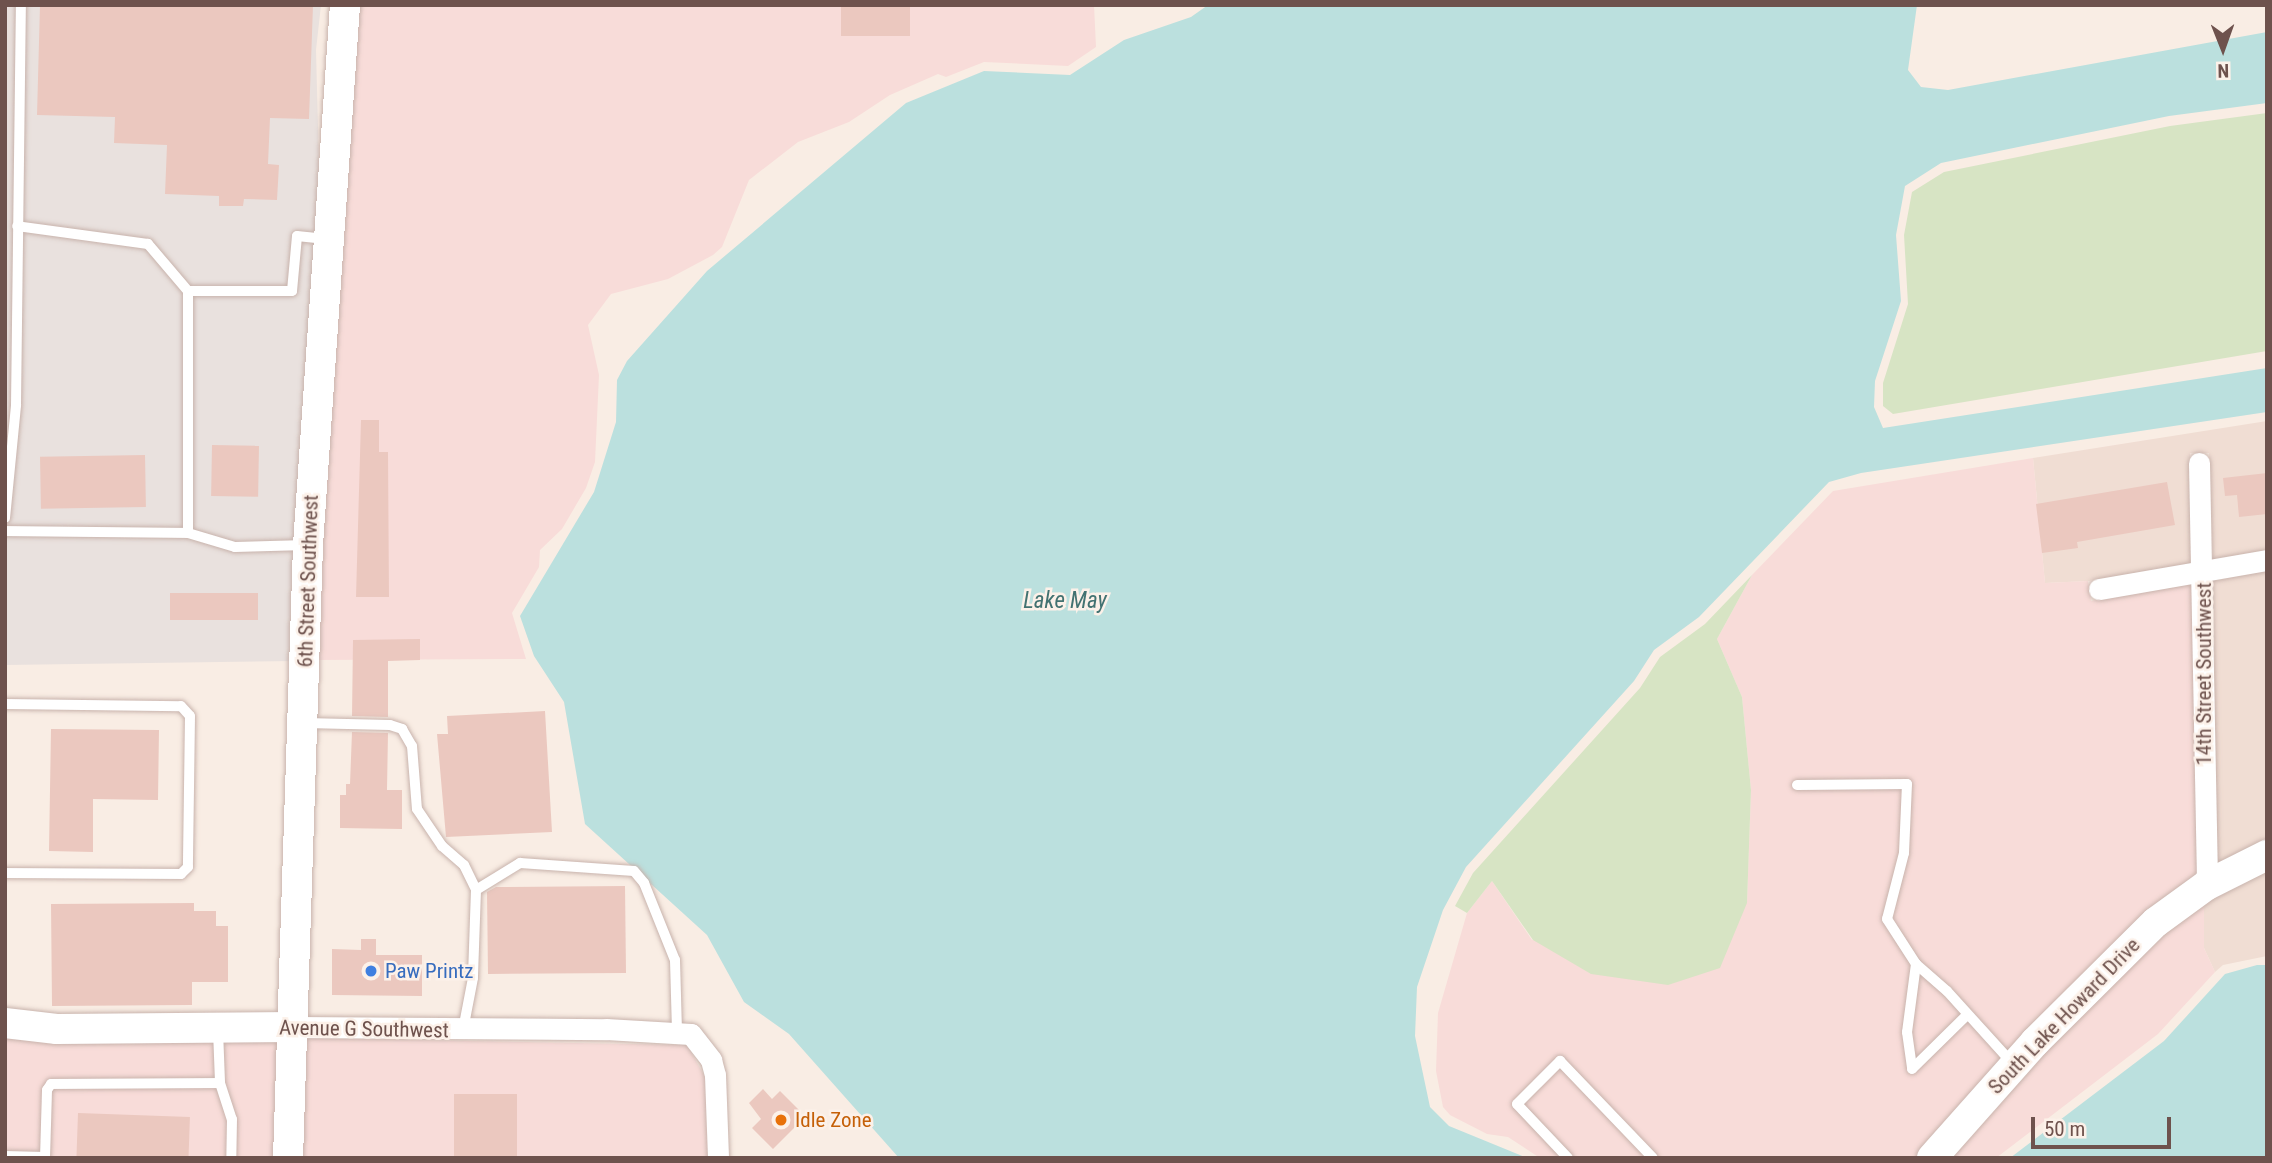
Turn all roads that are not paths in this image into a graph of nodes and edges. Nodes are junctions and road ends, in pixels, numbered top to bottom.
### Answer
1 (21, 5) edge
2 (345, 5) edge
3 (17, 226) junction
4 (326, 239) junction
5 (188, 291) junction
6 (2199, 464) dead end
7 (5, 518) edge
8 (5, 531) edge
9 (188, 533) junction
10 (308, 545) junction
11 (2267, 561) edge
12 (2204, 571) junction
13 (2099, 589) dead end
14 (5, 704) edge
15 (302, 723) junction
16 (1797, 785) dead end
17 (2267, 856) edge
18 (5, 873) edge
19 (2207, 885) junction
20 (477, 890) junction
21 (1916, 964) junction
22 (1965, 1017) junction
23 (5, 1023) edge
24 (294, 1027) junction
25 (218, 1028) junction
26 (463, 1030) junction
27 (677, 1031) junction
28 (2014, 1065) junction
29 (220, 1083) junction
30 (5, 1157) edge
31 (45, 1158) edge
32 (231, 1158) edge
33 (288, 1158) edge
34 (718, 1158) edge
35 (1568, 1158) edge
36 (1653, 1158) edge
37 (1932, 1158) edge

1 - 3 lane
2 - 4 street, 6th Street Southwest
3 - 5 lane
3 - 7 lane
4 - 5 lane
4 - 10 street, 6th Street Southwest
5 - 9 lane
6 - 12 street, 14th Street Southwest
8 - 9 lane
9 - 10 lane
10 - 15 street, 6th Street Southwest
11 - 12 street
12 - 13 street
12 - 19 street, 14th Street Southwest
14 - 18 lane
15 - 20 lane
15 - 24 street, 6th Street Southwest
16 - 21 lane
17 - 19 street, South Lake Howard Drive
19 - 28 street, South Lake Howard Drive
20 - 26 lane
20 - 27 lane
21 - 22 lane
21 - 22 lane
22 - 28 lane
23 - 25 street, Avenue G Southwest
24 - 25 street, Avenue G Southwest
24 - 26 street, Avenue G Southwest
24 - 33 street, 6th Street Southwest
25 - 29 lane
26 - 27 street, Avenue G Southwest
27 - 34 street
28 - 37 street, South Lake Howard Drive
29 - 31 lane
29 - 32 lane
30 - 31 lane
35 - 36 lane

